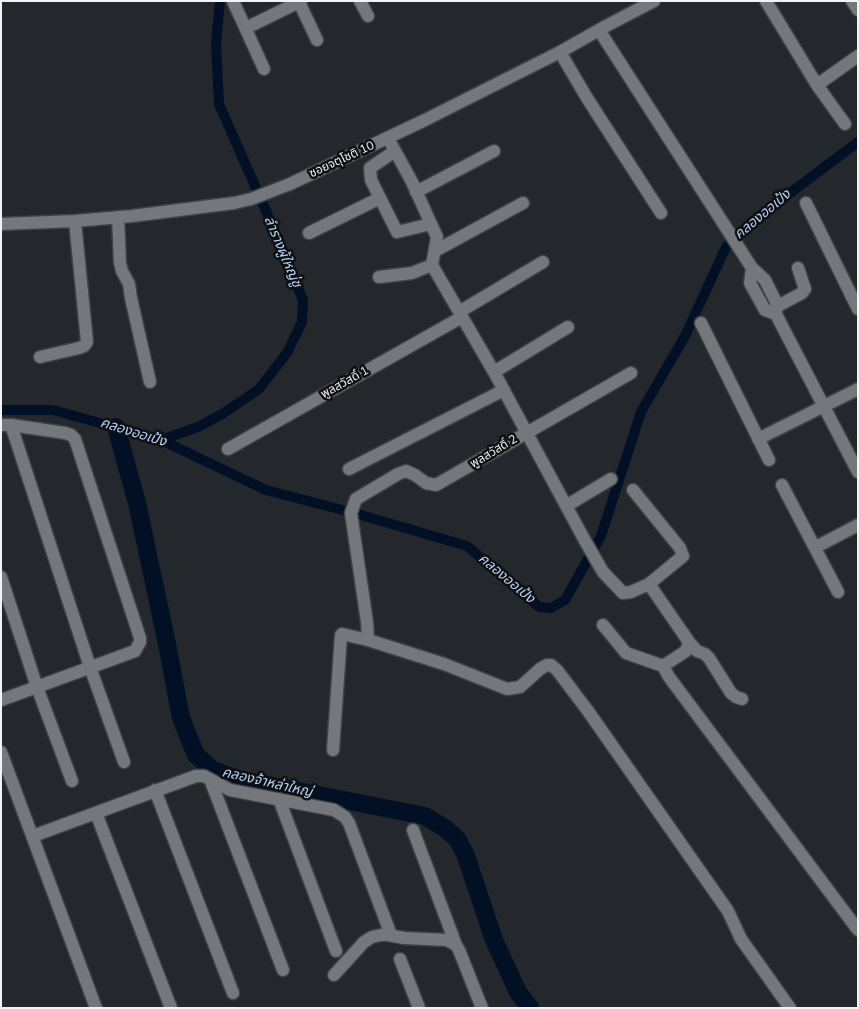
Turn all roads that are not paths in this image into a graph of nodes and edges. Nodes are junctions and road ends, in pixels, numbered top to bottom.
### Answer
1 (233, 1) edge
2 (360, 1) edge
3 (654, 1) edge
4 (766, 1) edge
5 (852, 1) edge
6 (300, 2) edge
7 (858, 10) edge
8 (368, 16) dead end
9 (246, 28) junction
10 (599, 30) junction
11 (317, 40) dead end
12 (560, 52) junction
13 (858, 56) edge
14 (264, 69) dead end
15 (817, 85) junction
16 (844, 124) dead end
17 (388, 138) junction
18 (395, 151) junction
19 (494, 152) dead end
20 (416, 192) junction
21 (380, 198) junction
22 (806, 203) dead end
23 (523, 204) dead end
24 (661, 213) dead end
25 (118, 218) junction
26 (75, 221) junction
27 (1, 224) edge
28 (431, 224) junction
29 (309, 233) dead end
30 (435, 250) junction
31 (543, 262) dead end
32 (432, 265) junction
33 (798, 268) dead end
34 (379, 277) dead end
35 (858, 309) edge
36 (776, 311) junction
37 (460, 315) junction
38 (701, 323) dead end
39 (568, 327) dead end
40 (40, 357) dead end
41 (494, 372) junction
42 (631, 373) dead end
43 (150, 382) dead end
44 (858, 389) edge
45 (504, 390) junction
46 (824, 406) junction
47 (6, 425) edge
48 (526, 433) junction
49 (758, 438) junction
50 (228, 449) dead end
51 (769, 460) dead end
52 (350, 469) dead end
53 (858, 472) edge
54 (610, 479) dead end
55 (782, 485) dead end
56 (633, 490) dead end
57 (566, 506) junction
58 (858, 525) edge
59 (816, 547) junction
60 (1, 577) edge
61 (649, 584) junction
62 (838, 592) dead end
63 (603, 624) dead end
64 (368, 640) junction
65 (688, 642) junction
66 (663, 666) junction
67 (90, 667) junction
68 (37, 687) junction
69 (742, 698) dead end
70 (1, 700) edge
71 (333, 750) dead end
72 (1, 752) edge
73 (124, 762) dead end
74 (210, 779) junction
75 (72, 780) dead end
76 (155, 790) junction
77 (279, 799) junction
78 (96, 813) junction
79 (413, 830) dead end
80 (33, 836) junction
81 (858, 930) edge
82 (391, 935) junction
83 (456, 945) junction
84 (336, 951) dead end
85 (400, 959) dead end
86 (283, 970) dead end
87 (334, 976) dead end
88 (233, 993) dead end
89 (96, 1008) edge
90 (171, 1008) edge
91 (419, 1008) edge
92 (482, 1008) edge
93 (790, 1008) edge

1 - 9 street
2 - 8 street
3 - 10 street, ซอยจตุโชติ 10
4 - 15 street
5 - 7 street
6 - 9 street
6 - 11 street
9 - 14 street
10 - 12 street, ซอยจตุโชติ 10
10 - 36 street
12 - 17 street, ซอยจตุโชติ 10
12 - 24 street
13 - 15 street
15 - 16 street
17 - 18 street
17 - 25 street, ซอยจตุโชติ 10
18 - 20 street
18 - 21 street
19 - 20 street
20 - 28 street
21 - 28 street
21 - 29 street
22 - 35 street
23 - 30 street
25 - 26 street, ซอยจตุโชติ 10
25 - 43 street
26 - 27 street, ซอยจตุโชติ 10
26 - 40 street
28 - 30 street
30 - 32 street
31 - 37 street, พูลสวัสดิ์ 1
32 - 34 street
32 - 37 street
33 - 36 street
36 - 46 street
37 - 41 street
37 - 50 street, พูลสวัสดิ์ 1
38 - 49 street
39 - 41 street
41 - 45 street
42 - 48 street, พูลสวัสดิ์ 2
44 - 46 street
45 - 48 street
45 - 52 street
46 - 49 street
46 - 53 street
47 - 67 street
47 - 67 street
48 - 57 street
48 - 64 street, พูลสวัสดิ์ 2
49 - 51 street
54 - 57 street
55 - 59 street
56 - 61 street
57 - 61 street
58 - 59 street
59 - 62 street
60 - 68 street
61 - 65 street
63 - 66 street
64 - 71 street
64 - 93 street
65 - 66 street
65 - 69 street
66 - 81 street
67 - 68 street
67 - 73 street
68 - 70 street
68 - 75 street
72 - 80 street
74 - 76 street
74 - 77 street
74 - 86 street
76 - 78 street
76 - 88 street
77 - 82 street
77 - 84 street
78 - 80 street
78 - 90 street
79 - 83 street
80 - 89 street
82 - 83 street
82 - 87 street
83 - 92 street
85 - 91 street

